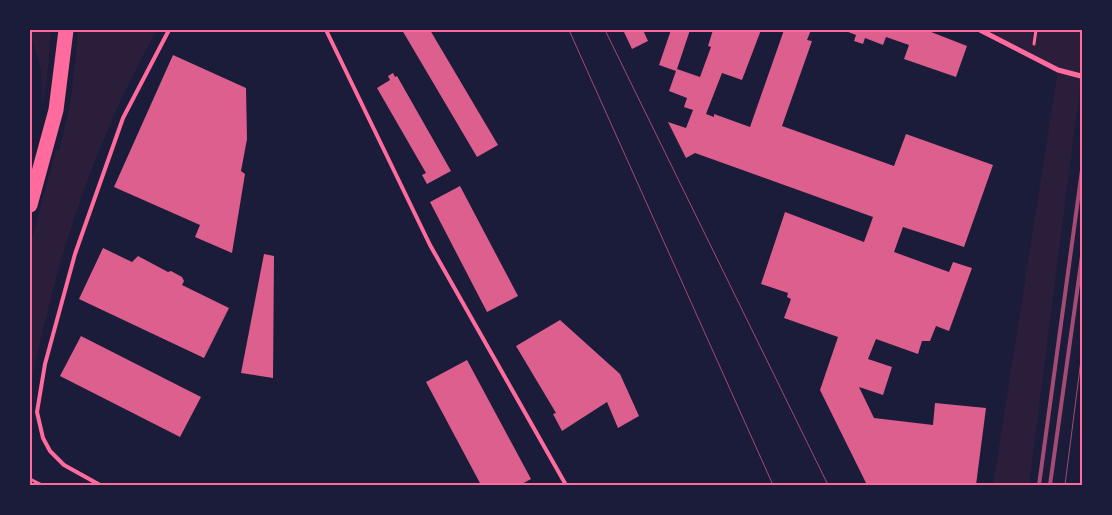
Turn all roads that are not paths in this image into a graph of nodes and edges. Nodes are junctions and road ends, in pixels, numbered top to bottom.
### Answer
1 (66, 30) edge
2 (169, 30) edge
3 (326, 30) edge
4 (980, 30) edge
5 (1081, 76) edge
6 (30, 205) edge
7 (100, 485) edge
8 (566, 485) edge

1 - 6 highway
2 - 7 lane
3 - 8 lane
4 - 5 street

